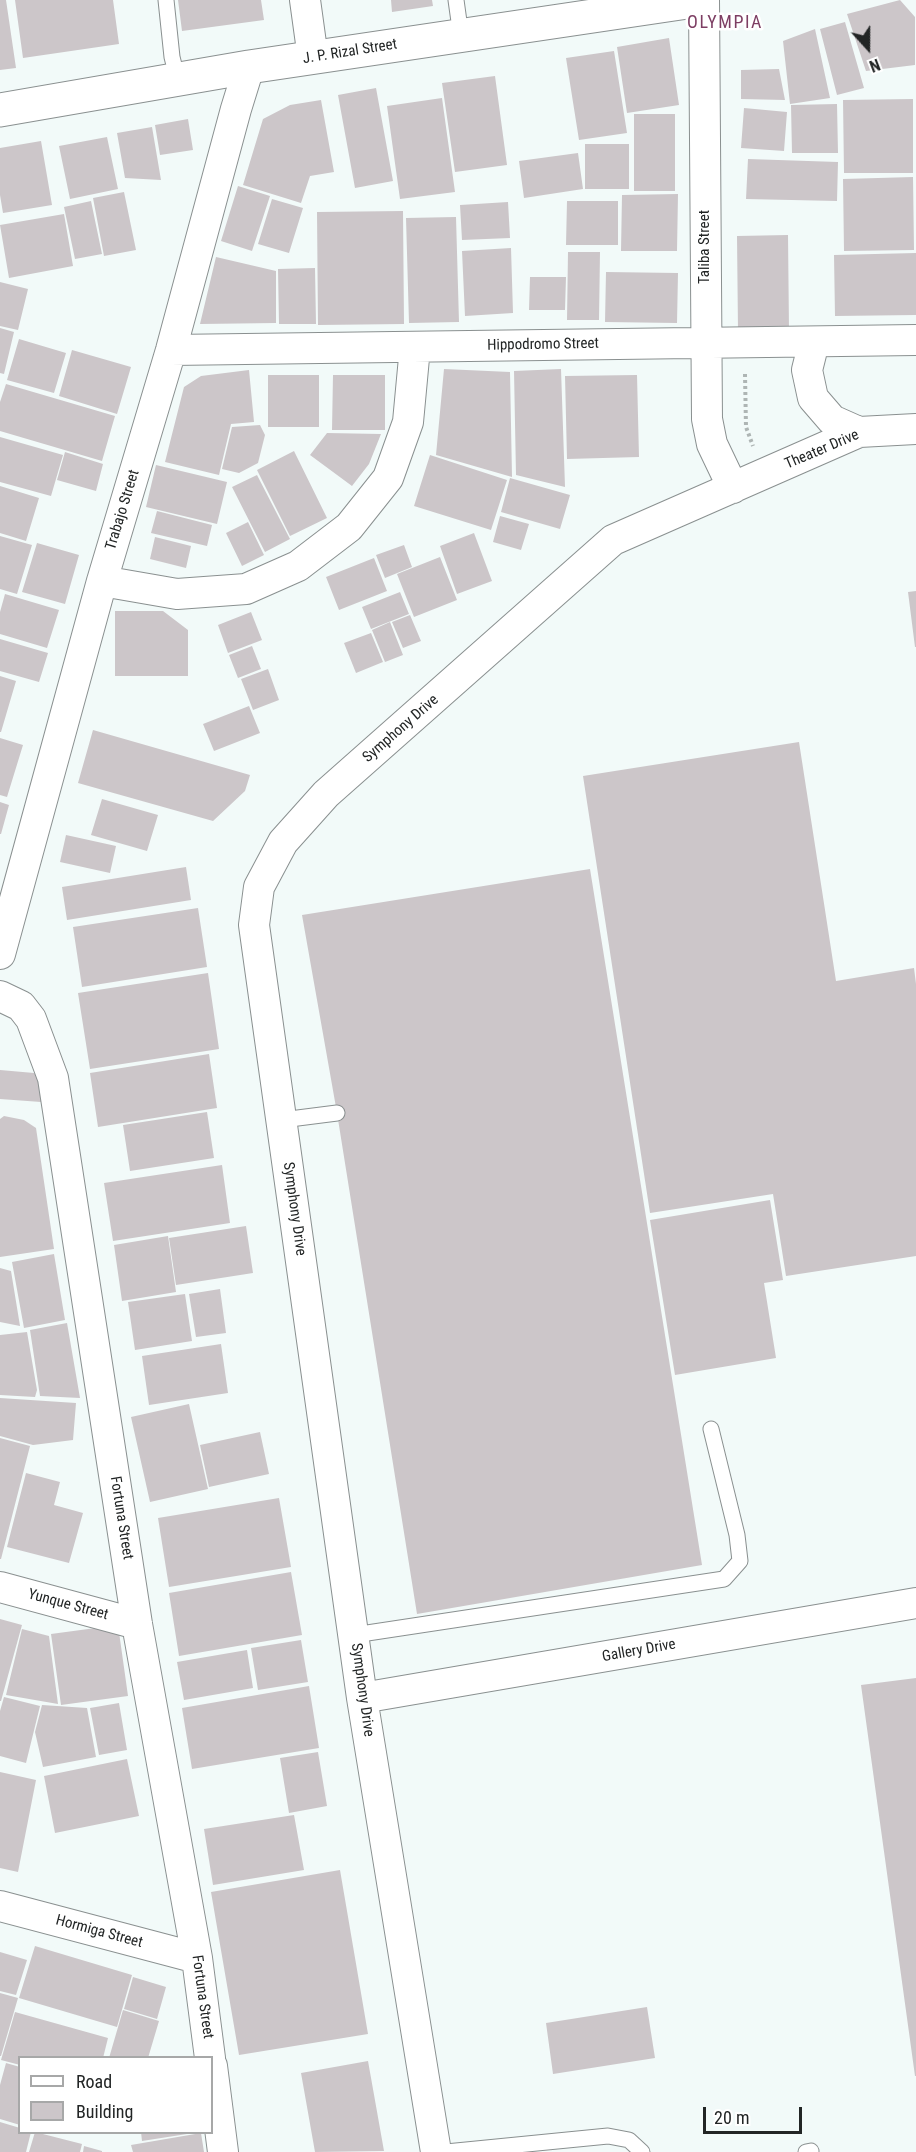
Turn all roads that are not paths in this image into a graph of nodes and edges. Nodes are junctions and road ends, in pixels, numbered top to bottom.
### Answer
1 (166, 0) edge
2 (305, 0) edge
3 (456, 0) edge
4 (703, 0) edge
5 (461, 36) junction
6 (313, 58) junction
7 (249, 67) junction
8 (178, 81) junction
9 (0, 110) edge
10 (916, 340) edge
11 (705, 342) junction
12 (814, 342) junction
13 (415, 347) junction
14 (171, 350) junction
15 (916, 429) edge
16 (859, 432) junction
17 (733, 488) junction
18 (102, 580) junction
19 (0, 954) edge
20 (0, 996) edge
21 (337, 1113) dead end
22 (282, 1120) junction
23 (711, 1429) dead end
24 (0, 1587) edge
25 (916, 1603) edge
26 (137, 1623) junction
27 (354, 1635) junction
28 (362, 1698) junction
29 (0, 1906) edge
30 (197, 1958) junction
31 (210, 2056) edge
32 (213, 2074) edge
33 (811, 2151) edge
34 (223, 2152) edge
35 (436, 2152) edge
36 (446, 2152) edge
37 (642, 2152) edge
38 (806, 2152) edge

1 - 8 lane
2 - 6 street
3 - 5 lane
4 - 5 main road, J. P. Rizal Street
4 - 11 street, Taliba Street
5 - 6 main road, J. P. Rizal Street
6 - 7 main road, J. P. Rizal Street
7 - 8 main road, J. P. Rizal Street
7 - 14 street, Trabajo Street
8 - 9 main road, J. P. Rizal Street
10 - 12 street, Hippodromo Street
11 - 12 street, Hippodromo Street
11 - 13 street, Hippodromo Street
11 - 17 street, Taliba Street
12 - 16 street
13 - 14 street, Hippodromo Street
13 - 18 street
14 - 18 street, Trabajo Street
15 - 16 street, Theater Drive
16 - 17 street, Theater Drive
17 - 22 street, Symphony Drive
18 - 19 street, Trabajo Street
20 - 26 street, Fortuna Street
21 - 22 lane
22 - 27 street, Symphony Drive
23 - 27 lane
24 - 26 street, Yunque Street
25 - 28 street, Gallery Drive
26 - 30 street, Fortuna Street
27 - 28 street, Symphony Drive
28 - 35 street, Symphony Drive
29 - 30 street, Hormiga Street
30 - 31 street, Fortuna Street
32 - 34 street
33 - 38 lane
36 - 37 lane

